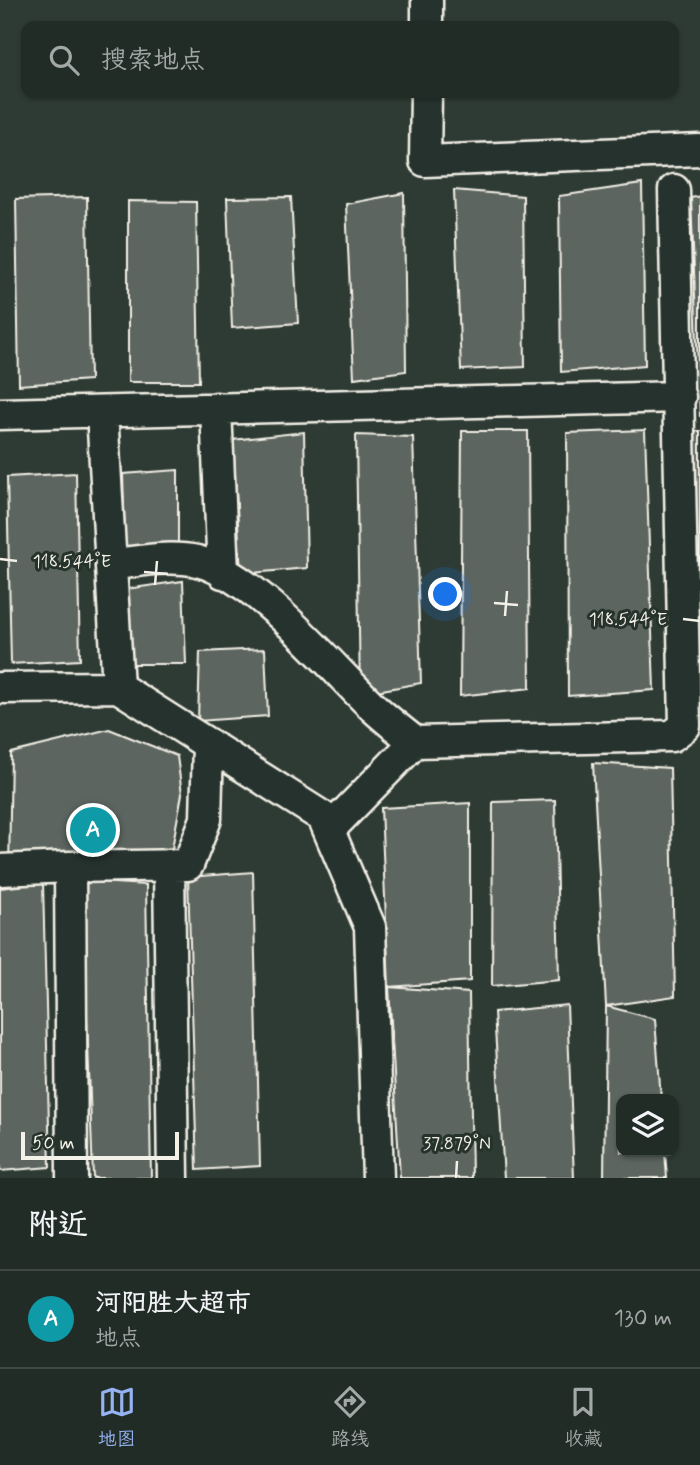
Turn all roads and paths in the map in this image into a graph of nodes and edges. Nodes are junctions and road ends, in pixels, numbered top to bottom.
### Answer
1 (427, 0) edge
2 (427, 21) edge
3 (426, 98) edge
4 (700, 150) edge
5 (674, 190) dead end
6 (680, 397) junction
7 (216, 408) junction
8 (102, 412) junction
9 (0, 414) edge
10 (111, 565) junction
11 (223, 573) junction
12 (118, 687) junction
13 (0, 688) edge
14 (415, 742) junction
15 (208, 745) junction
16 (329, 830) junction
17 (169, 866) junction
18 (70, 867) junction
19 (0, 870) edge
20 (72, 1178) edge
21 (173, 1178) edge
22 (378, 1178) edge

1 - 2 street
3 - 4 street
5 - 6 street
6 - 7 street
6 - 14 street
7 - 8 street
7 - 11 street
8 - 9 street
8 - 10 street
10 - 11 street
10 - 12 street
11 - 14 street
12 - 13 street
12 - 15 street
14 - 16 street
15 - 16 street
15 - 17 street
16 - 22 street
17 - 18 street
17 - 21 street
18 - 19 street
18 - 20 street

